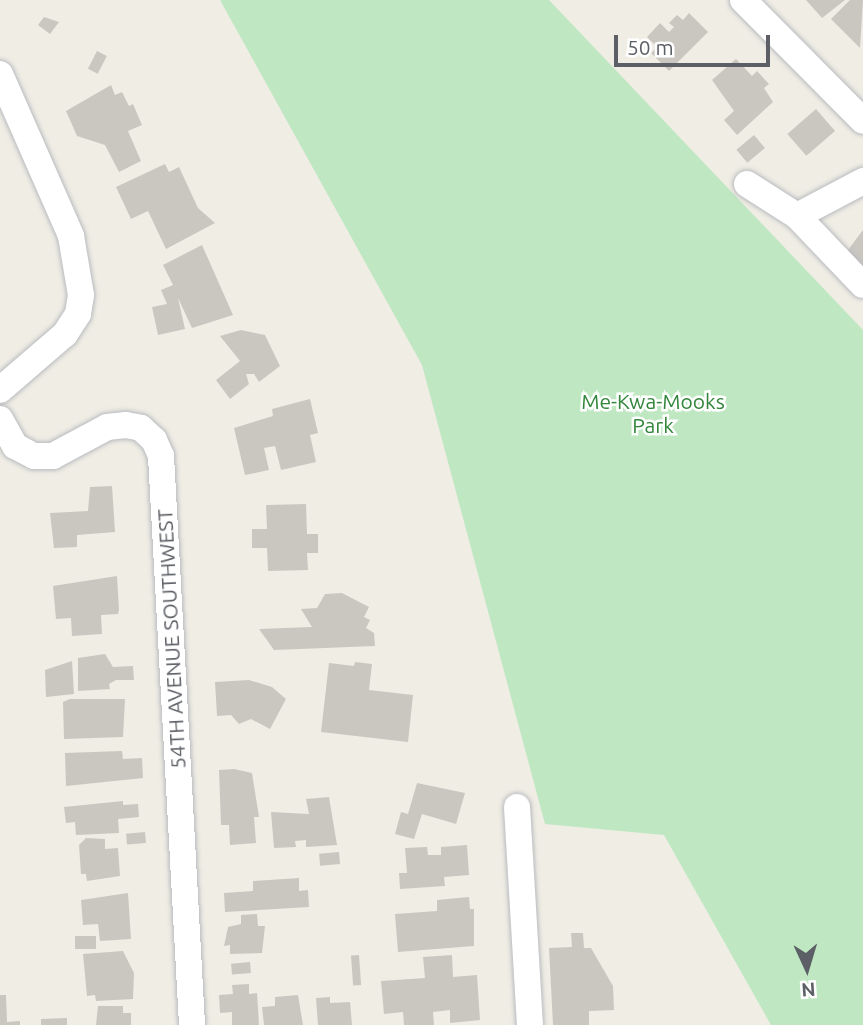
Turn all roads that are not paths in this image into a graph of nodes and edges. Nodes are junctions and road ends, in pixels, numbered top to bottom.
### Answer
1 (743, 0) edge
2 (0, 74) edge
3 (863, 121) edge
4 (863, 181) edge
5 (747, 184) dead end
6 (797, 216) junction
7 (863, 285) edge
8 (0, 390) edge
9 (0, 419) edge
10 (517, 807) dead end
11 (192, 1025) edge
12 (530, 1025) edge

1 - 3 street
2 - 8 street
4 - 6 street
5 - 6 street
6 - 7 street
9 - 11 street, 54TH AVENUE SOUTHWEST
10 - 12 street

